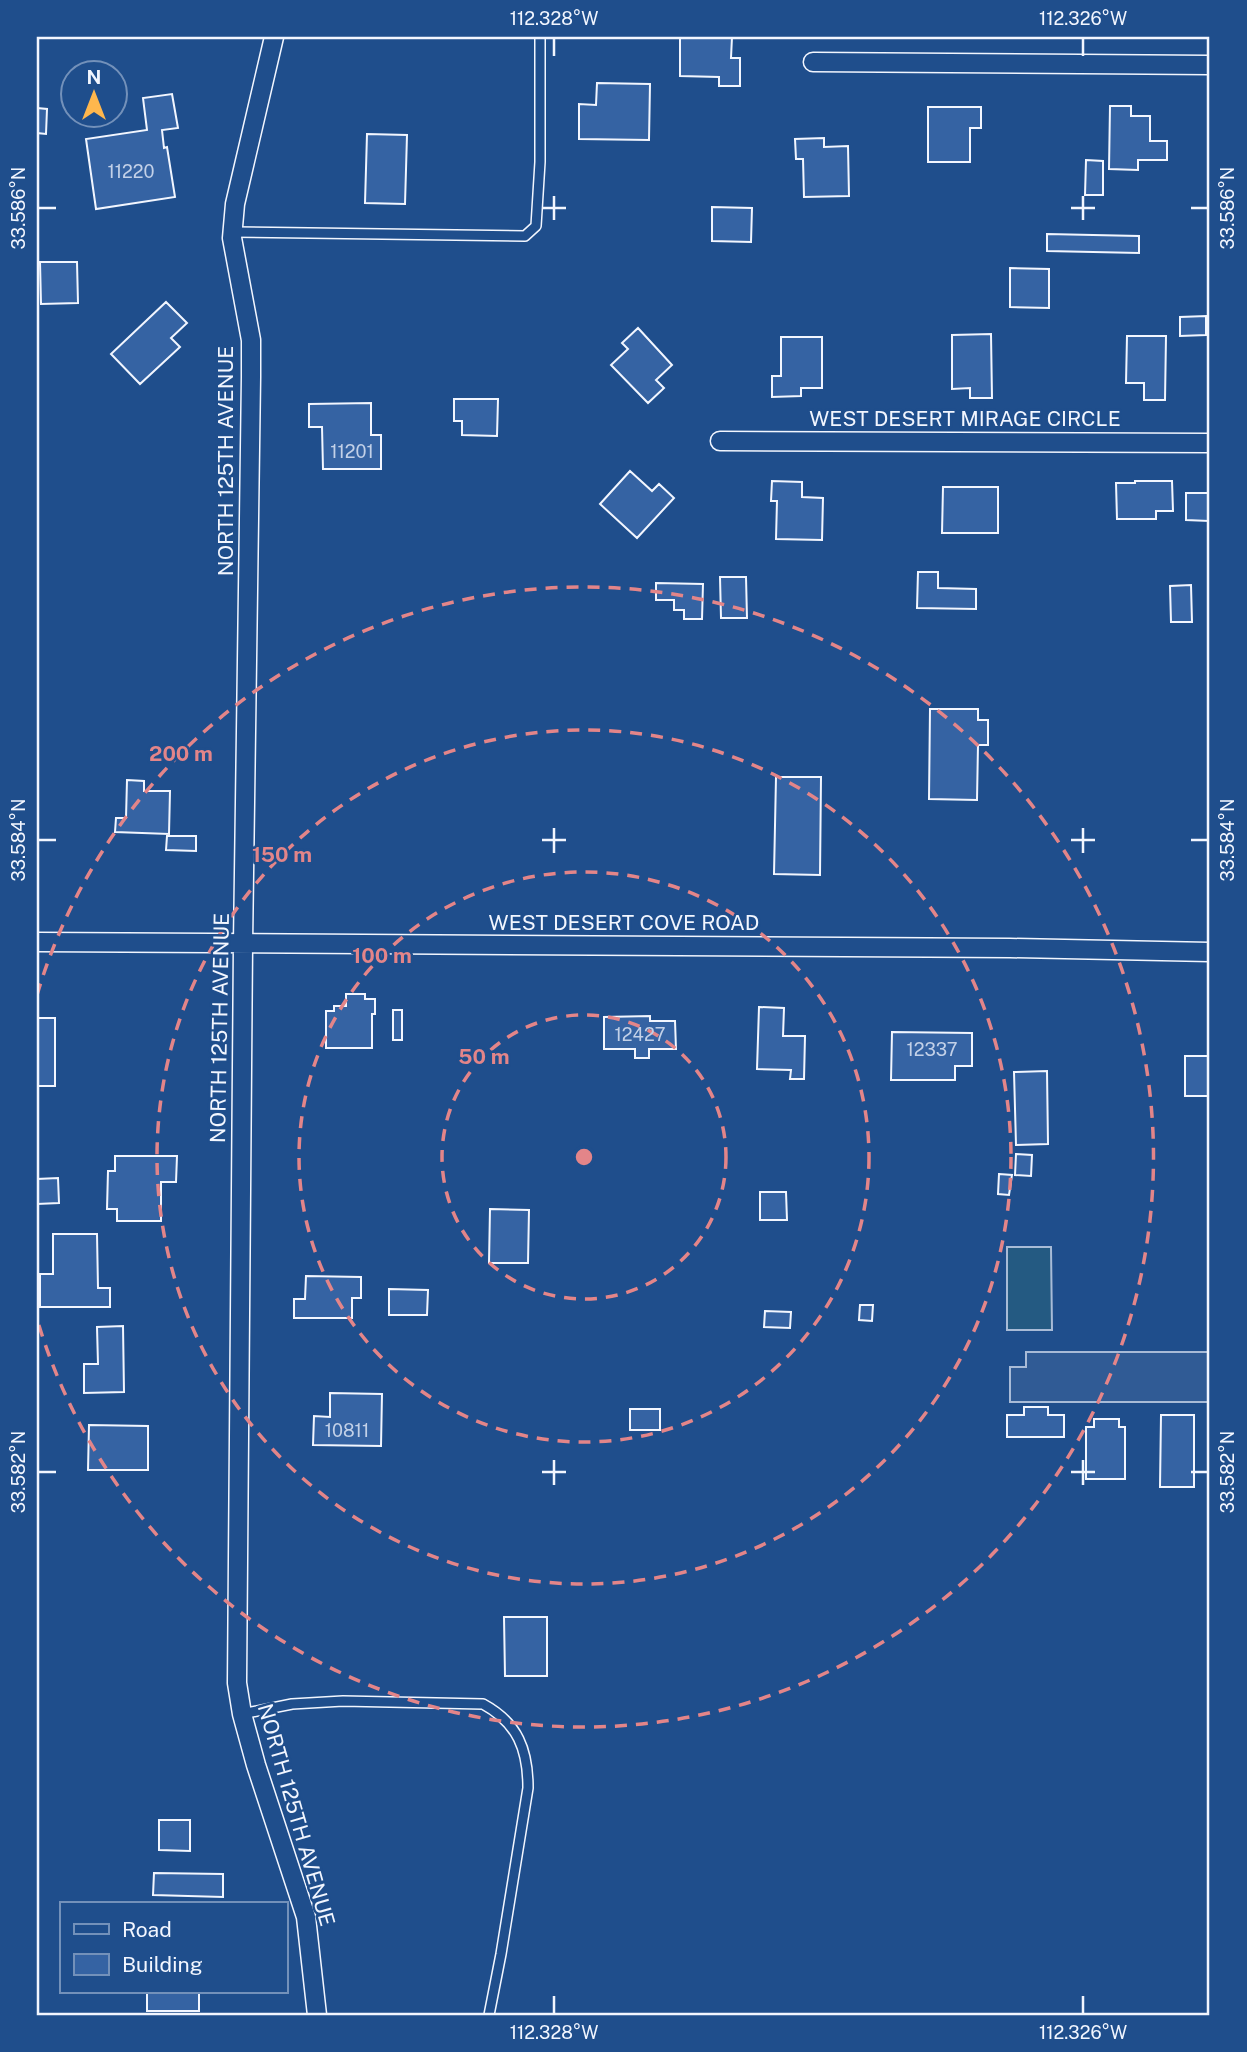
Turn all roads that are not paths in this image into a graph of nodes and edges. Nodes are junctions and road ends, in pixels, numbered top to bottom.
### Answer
1 (274, 37) edge
2 (540, 37) edge
3 (813, 62) dead end
4 (1210, 65) edge
5 (233, 232) junction
6 (720, 441) dead end
7 (1210, 443) edge
8 (37, 942) edge
9 (243, 944) junction
10 (1210, 952) edge
11 (242, 1714) junction
12 (317, 2015) edge
13 (489, 2015) edge

1 - 5 street, NORTH 125TH AVENUE
2 - 5 lane
3 - 4 street
5 - 9 street, NORTH 125TH AVENUE
6 - 7 street, WEST DESERT MIRAGE CIRCLE
8 - 9 street, WEST DESERT COVE ROAD
9 - 10 street, WEST DESERT COVE ROAD
9 - 11 street, NORTH 125TH AVENUE
11 - 12 street, NORTH 125TH AVENUE
11 - 13 lane

